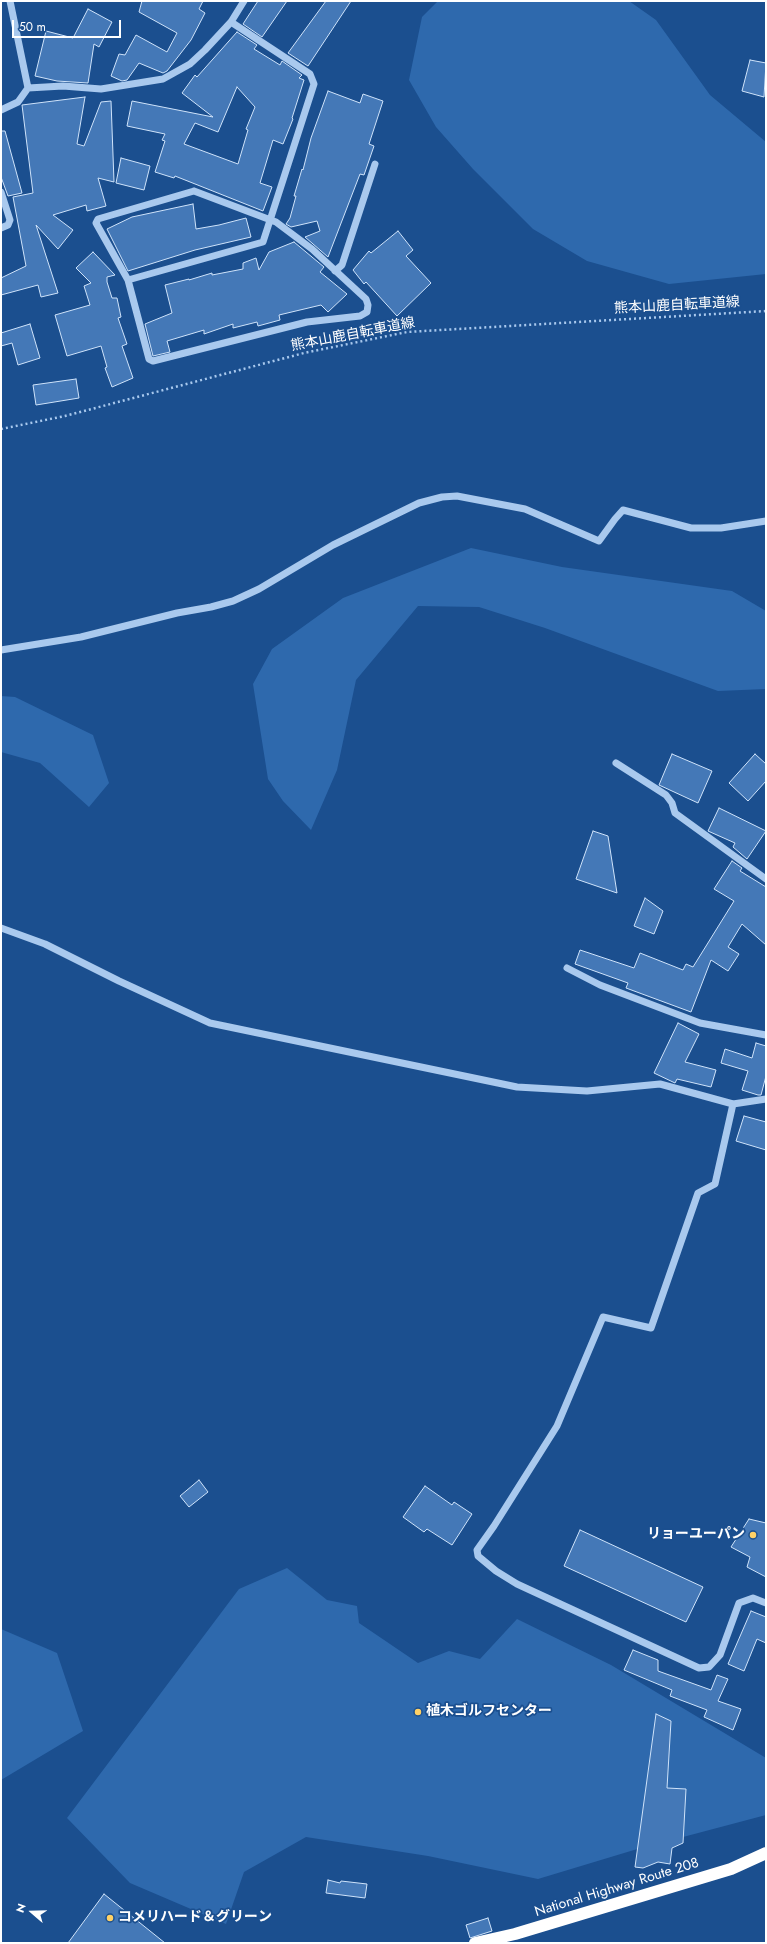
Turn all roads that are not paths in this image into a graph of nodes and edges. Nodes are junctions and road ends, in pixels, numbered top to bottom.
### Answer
1 (10, 1) edge
2 (244, 1) edge
3 (231, 22) junction
4 (28, 88) junction
5 (1, 110) edge
6 (375, 164) dead end
7 (1, 192) edge
8 (271, 220) junction
9 (1, 228) edge
10 (335, 271) junction
11 (128, 280) junction
12 (766, 521) edge
13 (1, 650) edge
14 (616, 763) dead end
15 (766, 879) edge
16 (1, 928) edge
17 (567, 968) dead end
18 (766, 1035) edge
19 (766, 1099) edge
20 (733, 1104) junction
21 (766, 1603) edge
22 (766, 1853) edge
23 (517, 1939) edge
24 (475, 1943) edge

1 - 4 street
2 - 3 street
3 - 4 street
3 - 8 street
4 - 5 street
6 - 10 street
7 - 9 street
8 - 10 street
8 - 11 street
8 - 11 street
10 - 11 street
12 - 13 street
14 - 15 street
16 - 20 street
17 - 18 street
19 - 20 street
20 - 21 street
22 - 23 highway, National Highway Route 208
23 - 24 highway, National Highway Route 208

